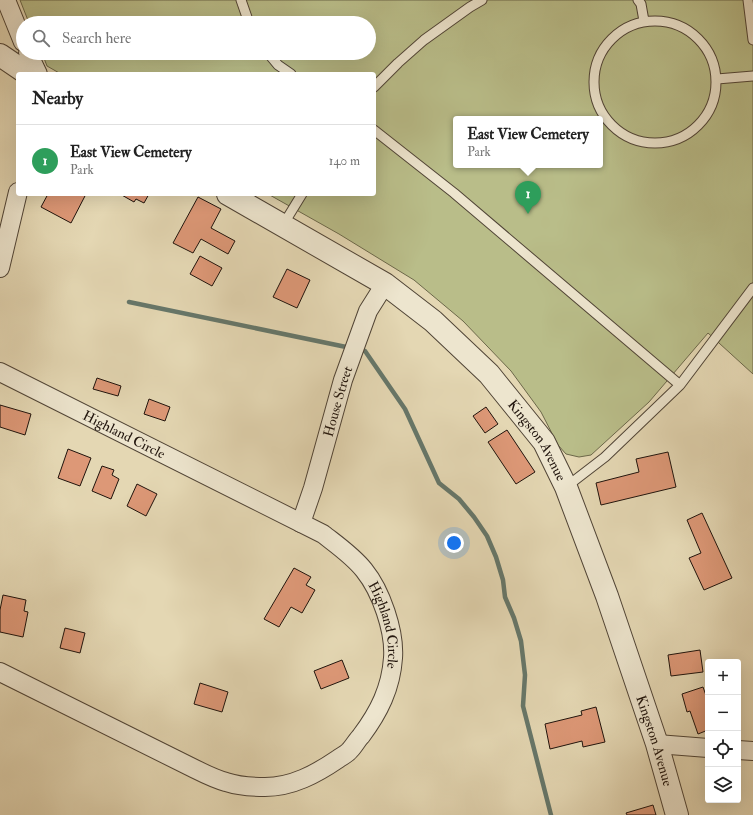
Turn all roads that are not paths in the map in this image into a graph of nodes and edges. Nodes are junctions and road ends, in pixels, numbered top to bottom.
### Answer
1 (6, 0) edge
2 (241, 0) edge
3 (482, 0) edge
4 (638, 0) edge
5 (748, 0) edge
6 (247, 16) edge
7 (644, 21) junction
8 (16, 25) edge
9 (753, 40) edge
10 (0, 55) edge
11 (31, 60) edge
12 (274, 60) edge
13 (25, 72) edge
14 (37, 72) edge
15 (288, 72) edge
16 (753, 76) edge
17 (717, 79) junction
18 (376, 85) edge
19 (376, 132) edge
20 (17, 196) edge
21 (232, 196) edge
22 (301, 196) edge
23 (283, 225) junction
24 (0, 268) edge
25 (385, 284) junction
26 (753, 288) edge
27 (0, 372) edge
28 (680, 385) junction
29 (566, 487) junction
30 (301, 523) junction
31 (0, 672) edge
32 (657, 744) junction
33 (705, 748) edge
34 (741, 750) edge
35 (753, 751) edge
36 (676, 815) edge

1 - 8 street
2 - 6 lane
3 - 18 lane
4 - 7 lane
5 - 9 lane
7 - 17 lane
7 - 17 lane
10 - 13 street
11 - 14 street
12 - 15 lane
16 - 17 lane
19 - 28 lane
20 - 24 street
21 - 23 street, Kingston Avenue
22 - 23 lane
23 - 25 street, Kingston Avenue
25 - 29 street, Kingston Avenue
25 - 30 street, House Street
26 - 28 lane
27 - 30 street, Highland Circle
28 - 29 lane
29 - 32 street, Kingston Avenue
30 - 31 street, Highland Circle
32 - 33 street
32 - 36 street, Kingston Avenue
34 - 35 street

